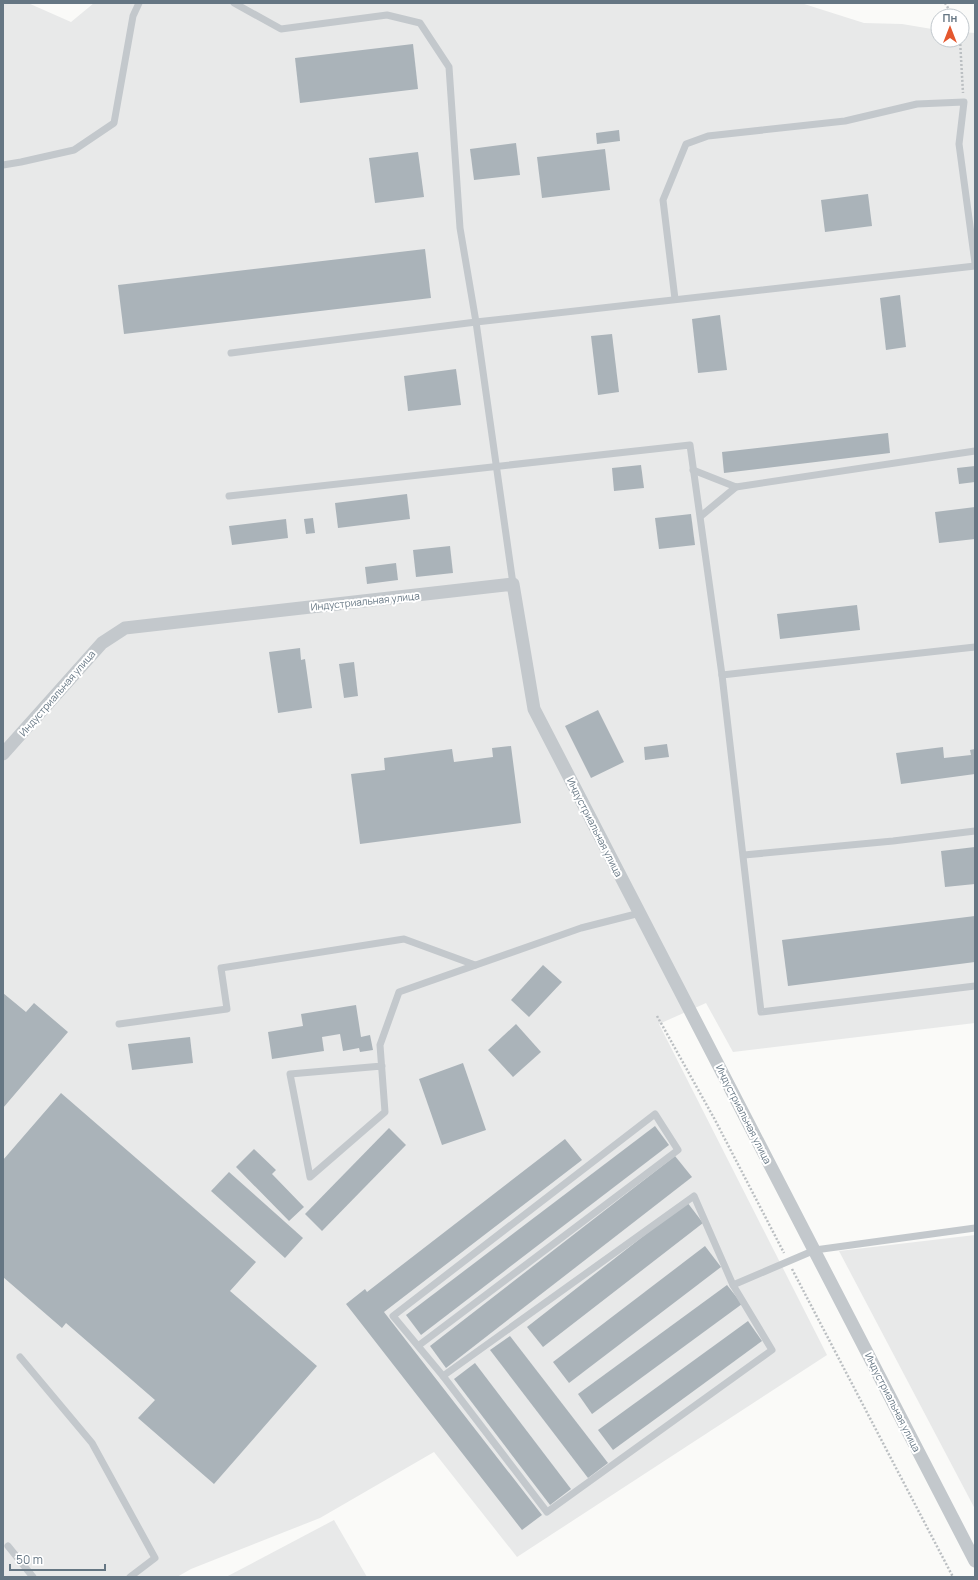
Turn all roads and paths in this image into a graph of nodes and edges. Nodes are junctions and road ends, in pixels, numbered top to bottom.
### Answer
1 (139, 3) edge
2 (234, 3) edge
3 (961, 48) edge
4 (964, 102) junction
5 (3, 165) edge
6 (975, 264) edge
7 (675, 299) junction
8 (476, 322) junction
9 (231, 353) dead end
10 (975, 451) edge
11 (496, 467) junction
12 (693, 470) junction
13 (736, 487) junction
14 (229, 496) dead end
15 (701, 516) junction
16 (513, 584) junction
17 (975, 647) edge
18 (722, 675) junction
19 (3, 754) edge
20 (975, 831) edge
21 (744, 855) junction
22 (640, 912) junction
23 (475, 965) junction
24 (975, 986) edge
25 (657, 1016) dead end
26 (119, 1024) dead end
27 (382, 1066) junction
28 (975, 1228) edge
29 (815, 1250) junction
30 (789, 1261) junction
31 (733, 1284) junction
32 (418, 1346) junction
33 (20, 1357) dead end
34 (443, 1376) junction
35 (8, 1546) dead end
36 (975, 1561) edge
37 (33, 1577) edge
38 (130, 1577) edge
39 (953, 1577) edge

1 - 5 lane
2 - 8 lane
3 - 4 path
4 - 6 lane
4 - 7 lane
6 - 7 lane
7 - 8 lane
8 - 9 lane
8 - 11 lane
10 - 13 lane
11 - 12 lane
11 - 14 lane
11 - 16 lane
12 - 13 lane
12 - 15 lane
13 - 15 lane
15 - 18 lane
16 - 19 street, Индустриальная улица
16 - 22 street, Индустриальная улица
17 - 18 lane
18 - 21 lane
20 - 21 lane
21 - 24 lane
22 - 23 lane
22 - 29 street, Индустриальная улица
23 - 26 lane
23 - 27 lane
25 - 30 path
27 - 27 lane
28 - 29 lane
29 - 30 lane
29 - 36 street, Индустриальная улица
30 - 31 lane
30 - 39 path
31 - 34 lane
31 - 34 lane
32 - 32 lane
32 - 34 lane
33 - 38 lane
35 - 37 lane

